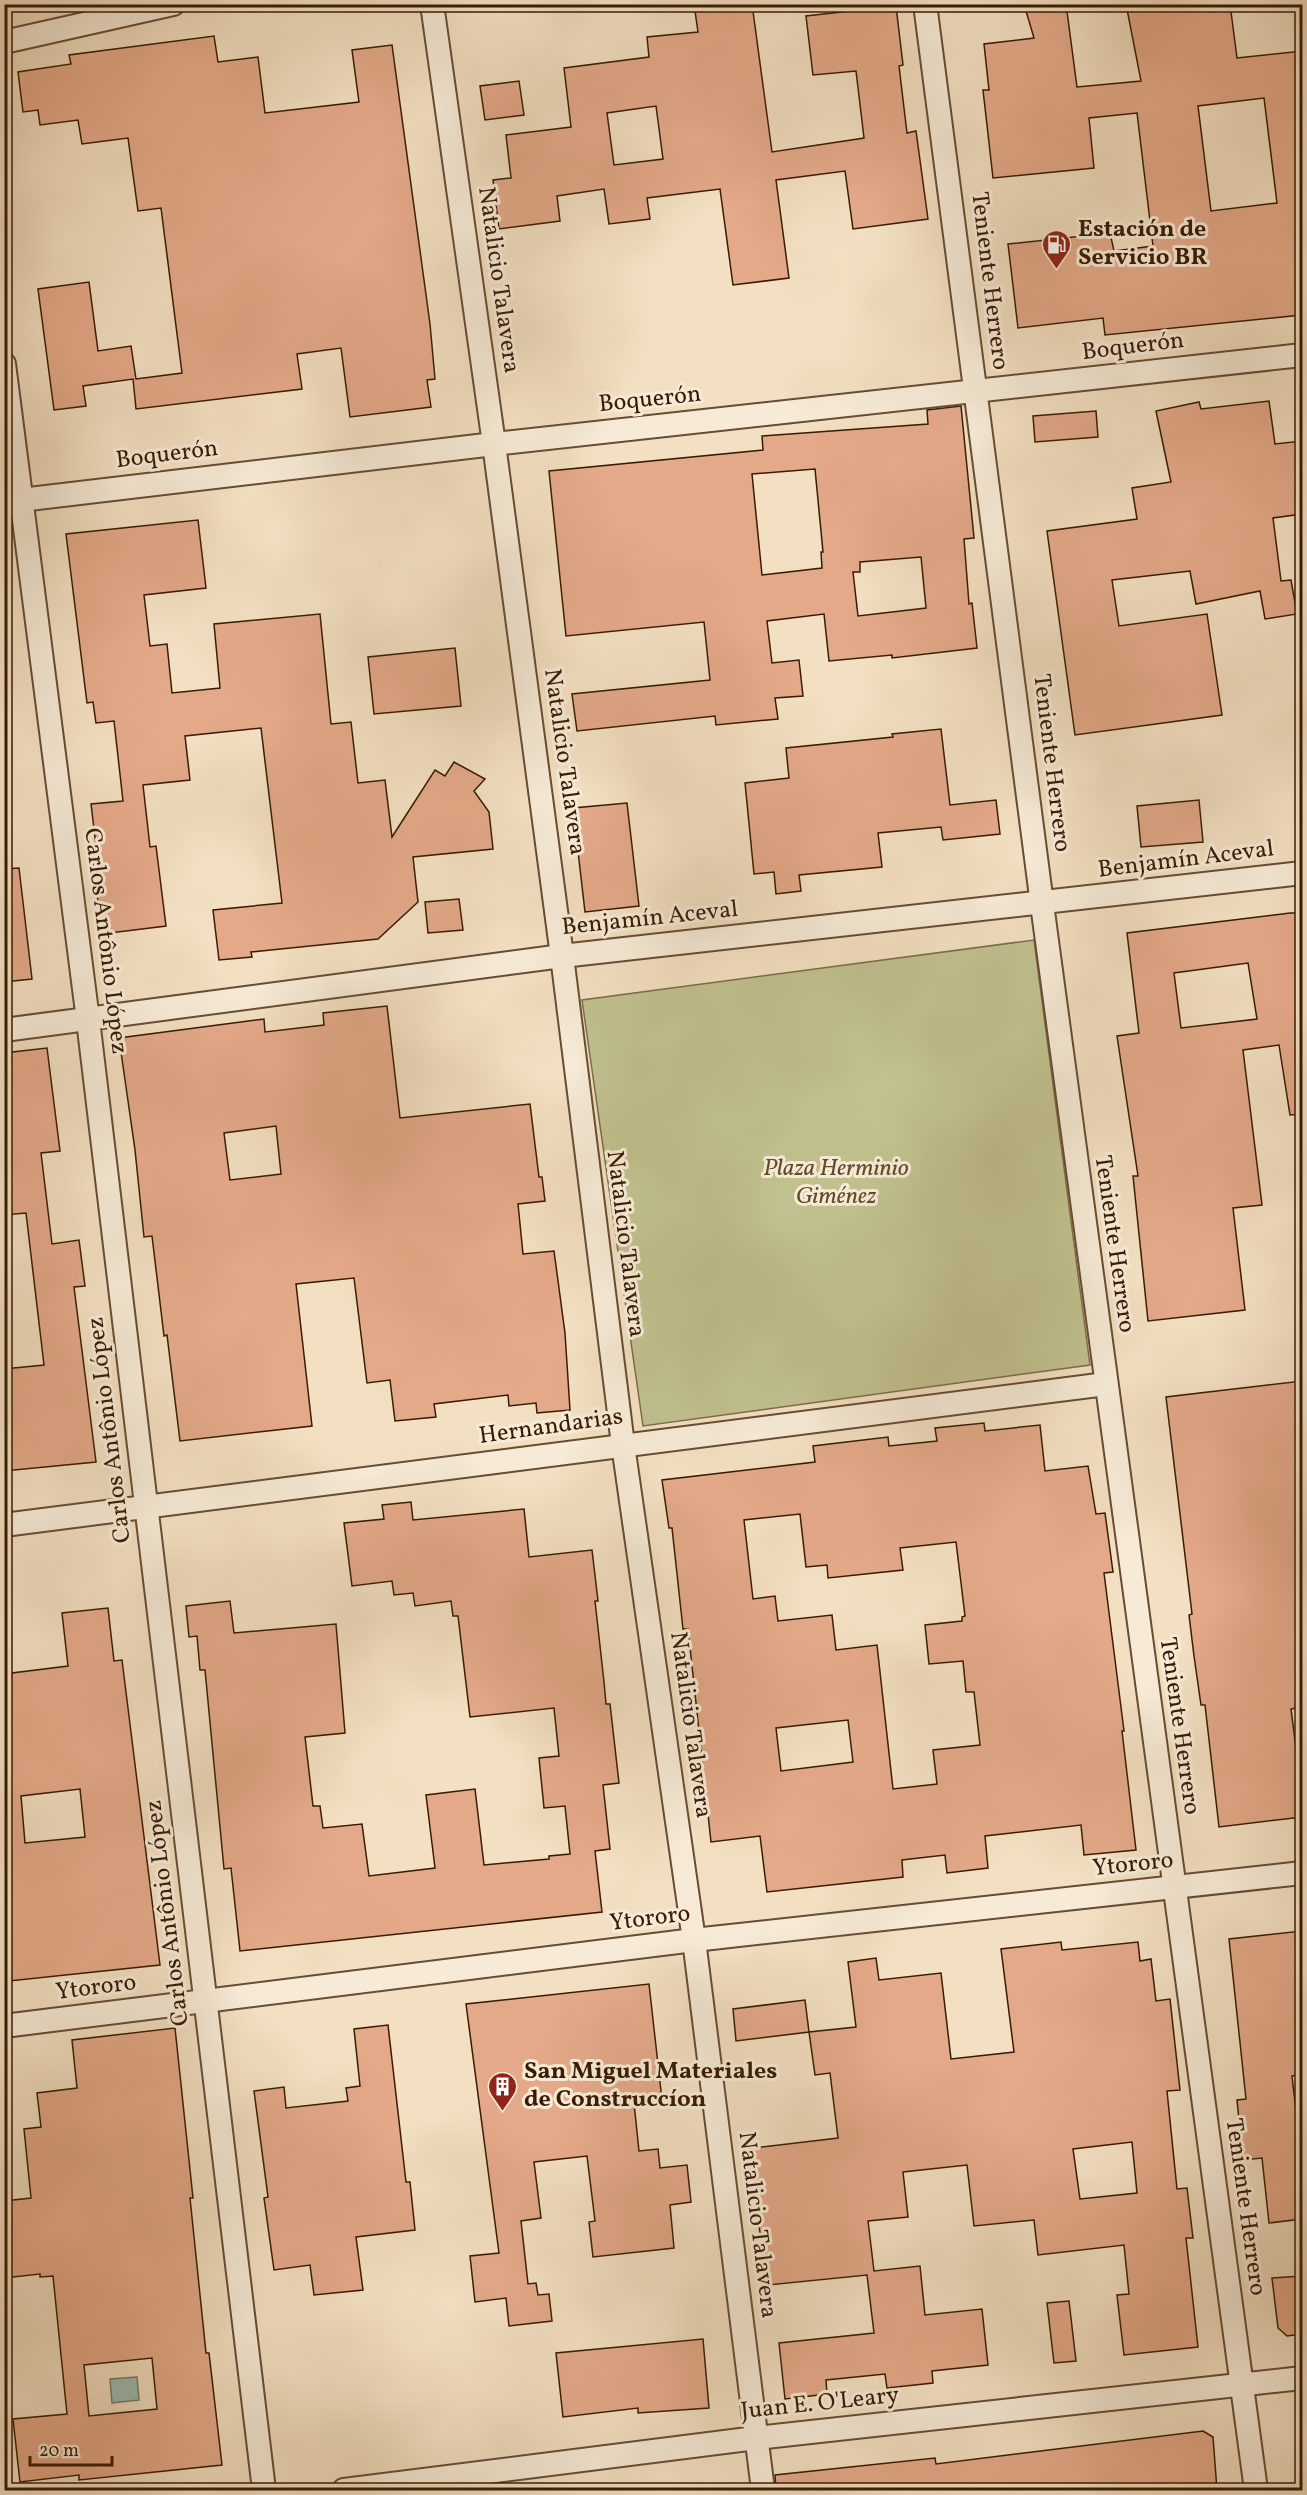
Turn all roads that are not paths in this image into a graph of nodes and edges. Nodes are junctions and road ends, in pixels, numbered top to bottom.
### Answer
1 (173, 4) edge
2 (432, 4) edge
3 (925, 4) edge
4 (4, 42) edge
5 (1302, 355) edge
6 (4, 364) edge
7 (976, 392) junction
8 (494, 444) junction
9 (13, 501) edge
10 (1302, 873) edge
11 (1042, 904) junction
12 (562, 956) junction
13 (88, 1020) junction
14 (4, 1030) edge
15 (1106, 1384) junction
16 (623, 1445) junction
17 (147, 1508) junction
18 (4, 1525) edge
19 (1302, 1873) edge
20 (1174, 1888) junction
21 (694, 1940) junction
22 (206, 2002) junction
23 (4, 2026) edge
24 (1302, 2378) edge
25 (1242, 2384) junction
26 (756, 2438) junction
27 (264, 2490) edge
28 (344, 2490) edge
29 (763, 2490) edge
30 (1256, 2490) edge

1 - 4 street
2 - 8 street, Natalicio Talavera
3 - 7 street, Teniente Herrero
5 - 7 street, Boquerón
6 - 9 street, Carlos Antônio López
7 - 8 street, Boquerón
7 - 11 street, Teniente Herrero
8 - 9 street, Boquerón
8 - 12 street, Natalicio Talavera
9 - 13 street, Carlos Antônio López
10 - 11 street, Benjamín Aceval
11 - 12 street, Benjamín Aceval
11 - 15 street, Teniente Herrero
12 - 13 street, Benjamín Aceval
12 - 16 street, Natalicio Talavera
13 - 14 street, Benjamín Aceval
13 - 17 street, Carlos Antônio López
15 - 16 street, Hernandarias
15 - 20 street, Teniente Herrero
16 - 17 street, Hernandarias
16 - 21 street, Natalicio Talavera
17 - 18 street, Hernandarias
17 - 22 street, Carlos Antônio López
19 - 20 street, Ytororo
20 - 21 street, Ytororo
20 - 25 street, Teniente Herrero
21 - 22 street, Ytororo
21 - 26 street, Natalicio Talavera
22 - 23 street, Ytororo
22 - 27 street, Carlos Antônio López
24 - 25 street, Juan E. O'Leary
25 - 26 street, Juan E. O'Leary
25 - 30 street, Teniente Herrero
26 - 28 street, Juan E. O'Leary
26 - 29 street, Natalicio Talavera

